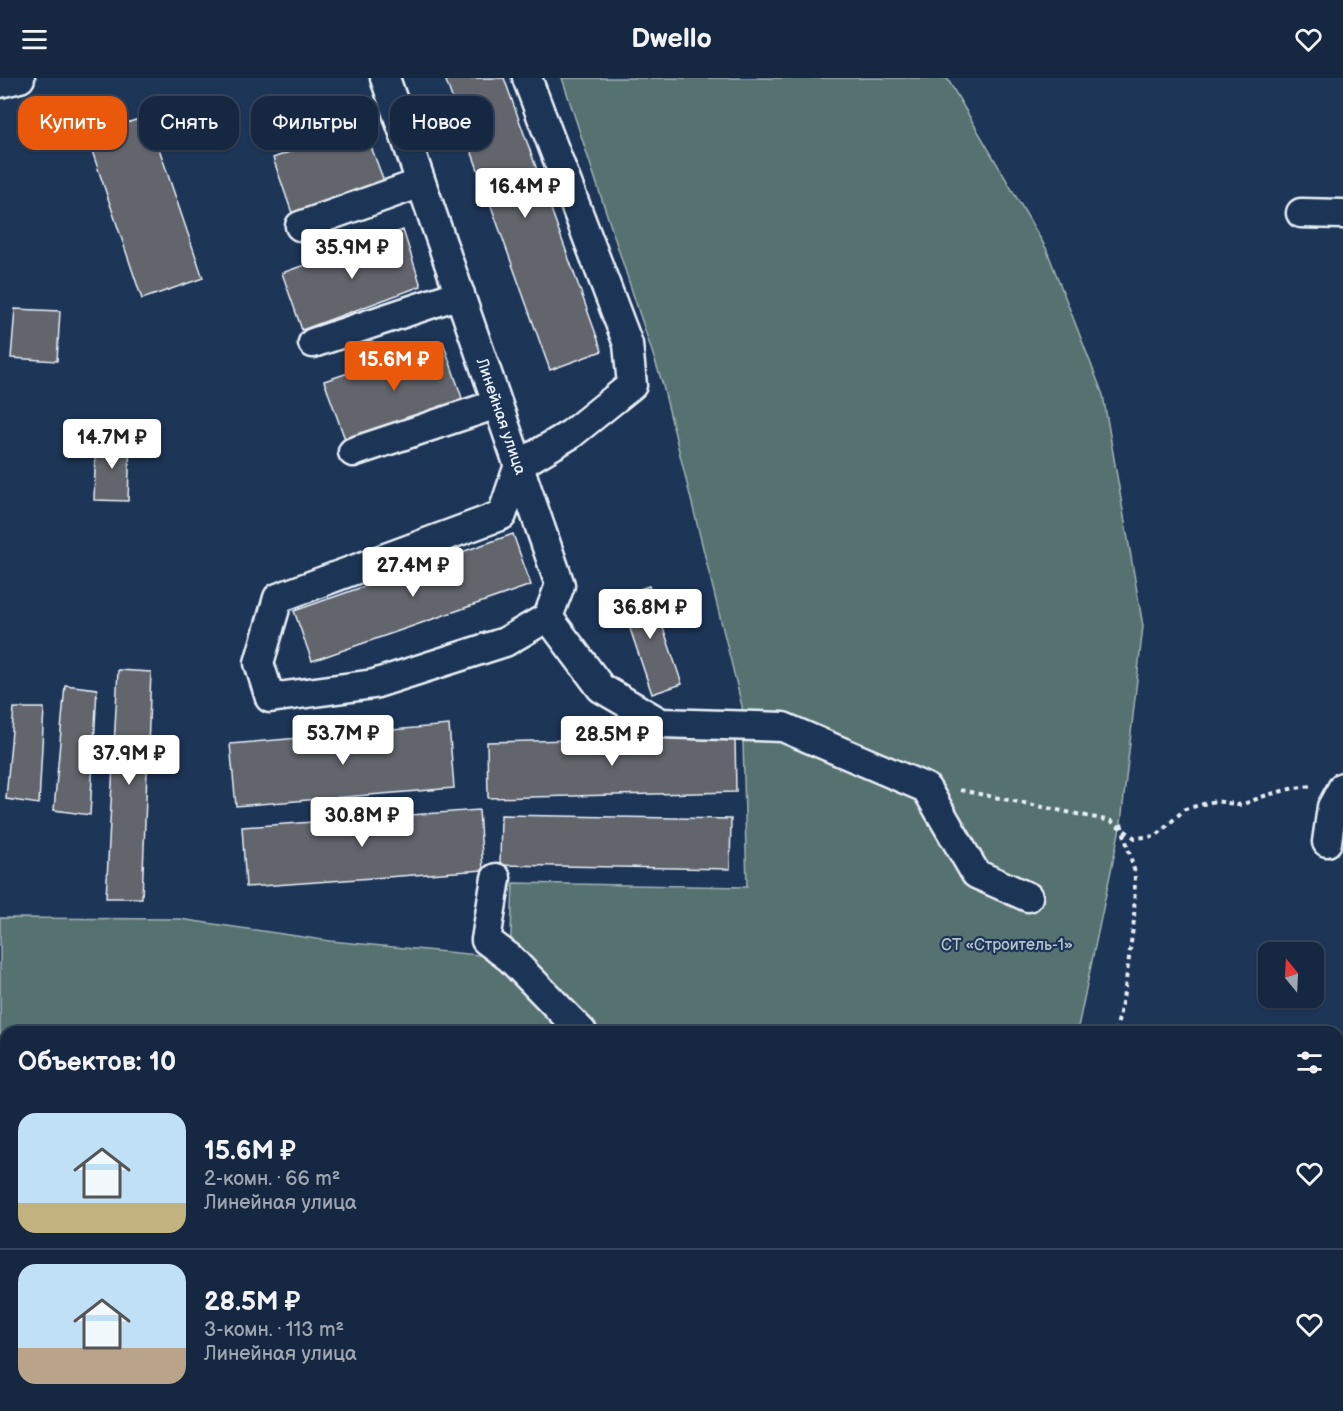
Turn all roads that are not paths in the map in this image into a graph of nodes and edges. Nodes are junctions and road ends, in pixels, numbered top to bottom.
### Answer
1 (20, 78) edge
2 (385, 78) edge
3 (527, 78) edge
4 (0, 83) edge
5 (422, 183) junction
6 (1301, 213) dead end
7 (1343, 214) edge
8 (300, 226) dead end
9 (460, 294) junction
10 (313, 343) dead end
11 (497, 404) junction
12 (353, 452) dead end
13 (519, 465) junction
14 (548, 617) junction
15 (1330, 786) edge
16 (1327, 842) dead end
17 (496, 878) dead end
18 (1028, 897) dead end
19 (576, 1026) edge

1 - 4 street
2 - 5 street, Линейная улица
3 - 13 street
5 - 8 street
5 - 9 street, Линейная улица
6 - 7 street
9 - 10 street
9 - 11 street, Линейная улица
11 - 12 street
11 - 13 street, Линейная улица
13 - 14 street, Линейная улица
13 - 14 street
14 - 18 street
15 - 16 street
17 - 19 street

